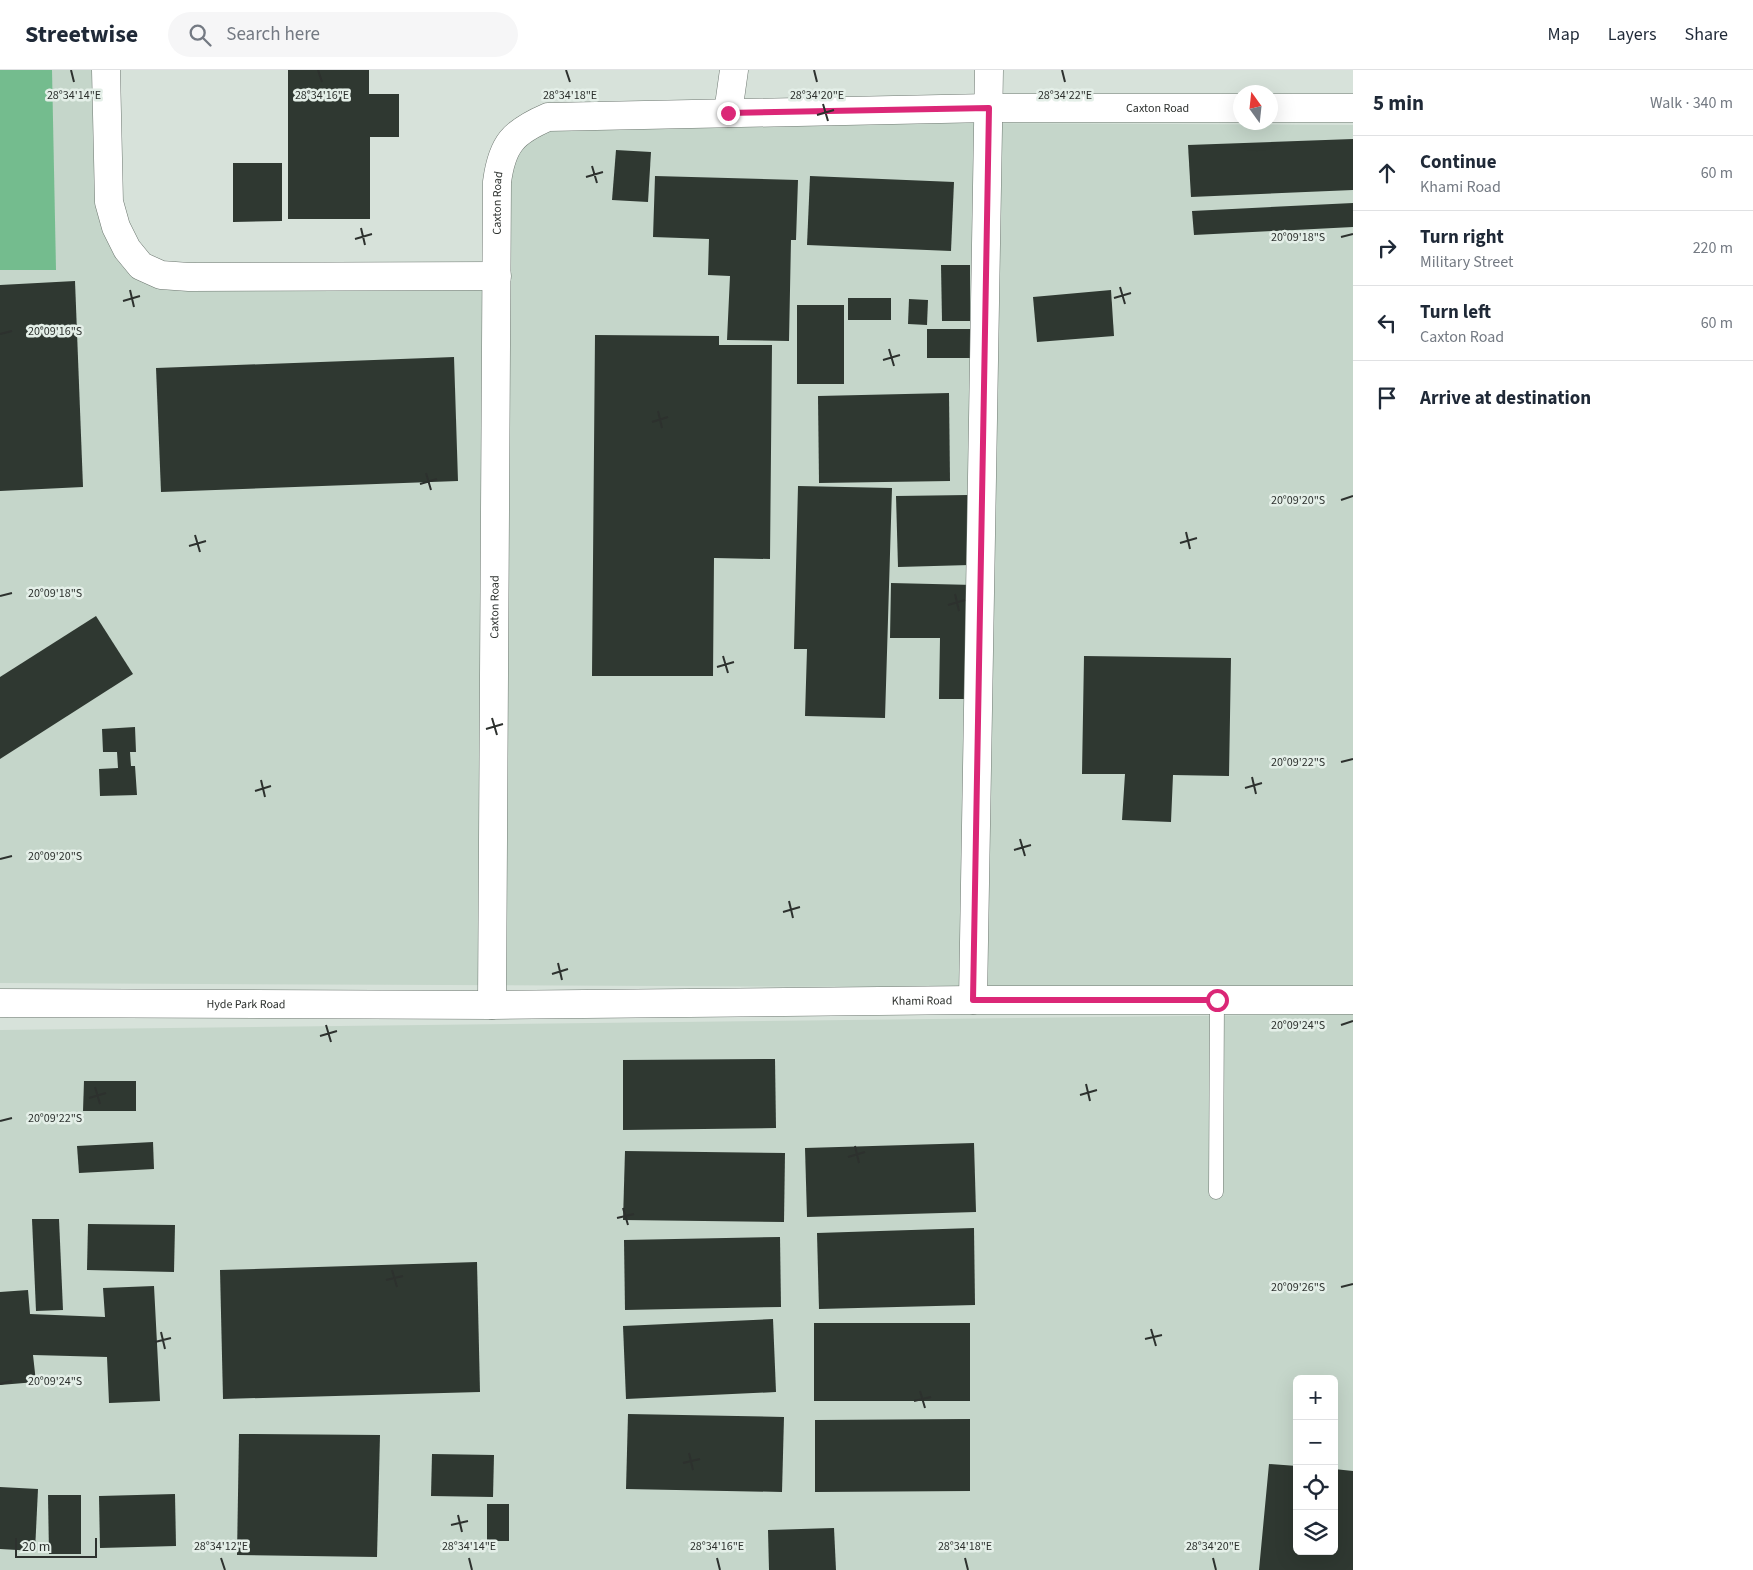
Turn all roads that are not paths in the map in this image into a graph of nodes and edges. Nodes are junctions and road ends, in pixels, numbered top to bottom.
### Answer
1 (106, 70) edge
2 (734, 70) edge
3 (989, 70) edge
4 (989, 108) junction
5 (1233, 108) edge
6 (1278, 108) edge
7 (1353, 108) edge
8 (728, 113) junction
9 (497, 276) junction
10 (973, 1000) junction
11 (1217, 1000) junction
12 (1353, 1000) edge
13 (0, 1003) edge
14 (492, 1006) junction
15 (1216, 1192) dead end

1 - 9 street
2 - 8 street
3 - 4 street
4 - 5 street, Caxton Road
4 - 8 street, Caxton Road
4 - 10 street
6 - 7 street
8 - 9 street, Caxton Road
9 - 14 street, Caxton Road
10 - 11 street, Khami Road
10 - 14 street, Khami Road
11 - 12 street, Khami Road
11 - 15 lane
13 - 14 street, Hyde Park Road

